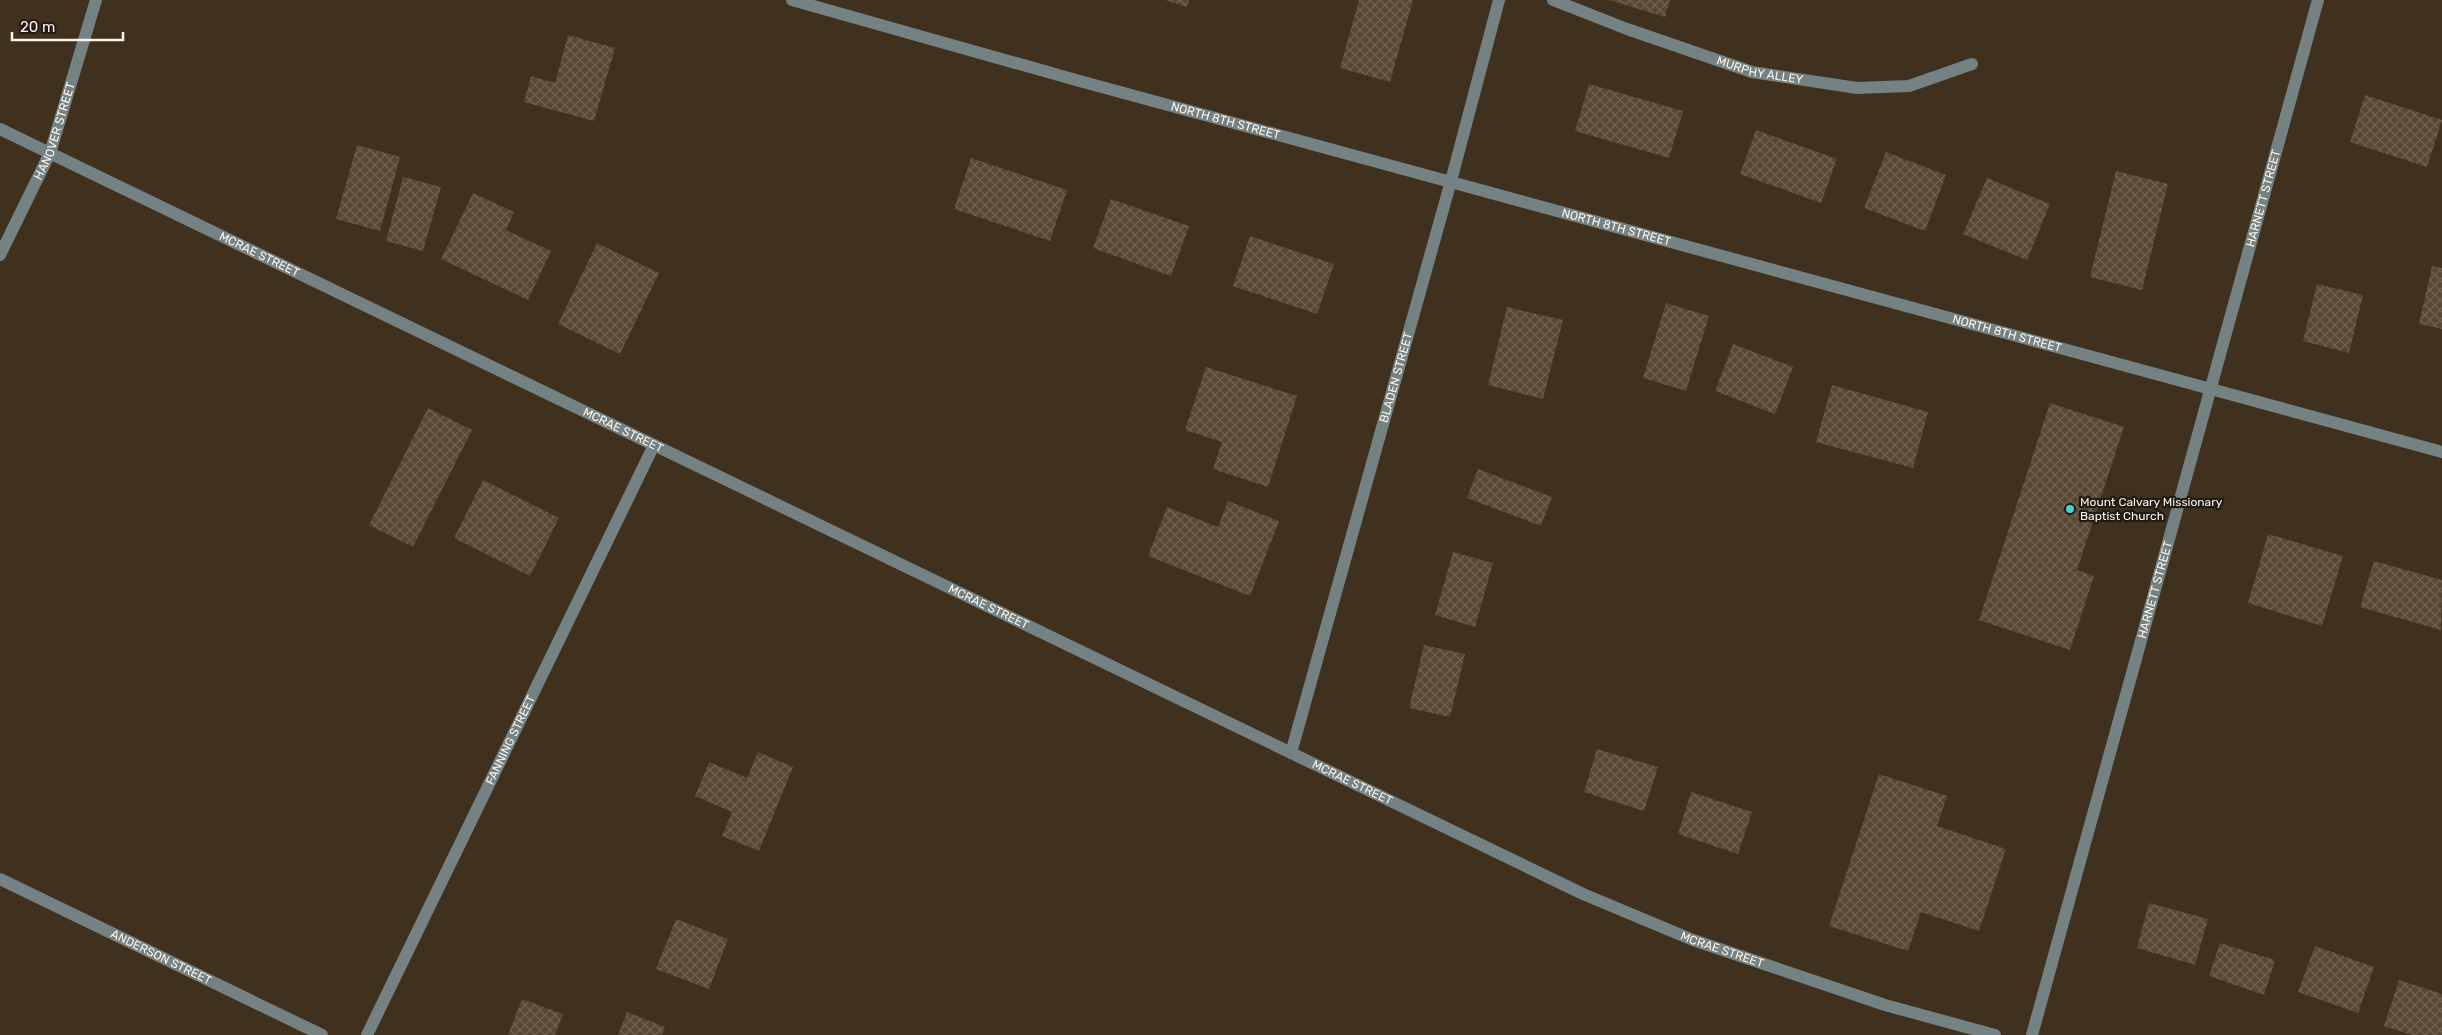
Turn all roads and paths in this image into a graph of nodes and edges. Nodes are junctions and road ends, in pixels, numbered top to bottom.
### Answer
1 (96, 0) edge
2 (792, 0) edge
3 (1499, 0) edge
4 (1553, 0) edge
5 (2318, 0) edge
6 (1972, 64) dead end
7 (0, 129) edge
8 (50, 153) junction
9 (1451, 181) junction
10 (0, 255) edge
11 (2210, 390) junction
12 (654, 445) junction
13 (2442, 452) edge
14 (1291, 754) junction
15 (0, 879) edge
16 (322, 1035) edge
17 (367, 1035) edge
18 (1995, 1035) edge
19 (2032, 1035) edge

1 - 8 street, HANOVER STREET
2 - 9 street, NORTH 8TH STREET
3 - 9 street, BLADEN STREET
4 - 6 street, MURPHY ALLEY
5 - 11 street, HARNETT STREET
7 - 8 street, MCRAE STREET
8 - 10 street, HANOVER STREET
8 - 12 street, MCRAE STREET
9 - 11 street, NORTH 8TH STREET
9 - 14 street, BLADEN STREET
11 - 13 street, NORTH 8TH STREET
11 - 19 street, HARNETT STREET
12 - 14 street, MCRAE STREET
12 - 17 street, FANNING STREET
14 - 18 street, MCRAE STREET
15 - 16 street, ANDERSON STREET

